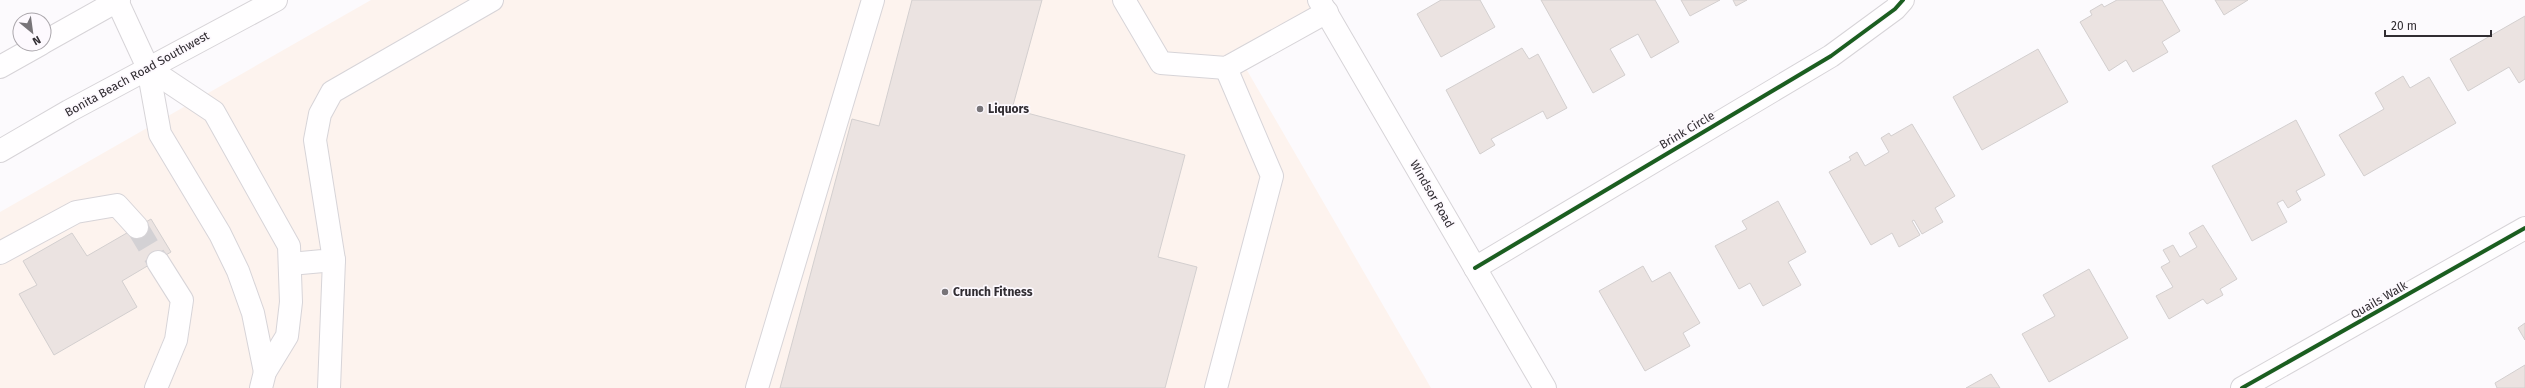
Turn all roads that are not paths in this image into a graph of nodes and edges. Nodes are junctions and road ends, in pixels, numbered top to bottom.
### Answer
1 (117, 0) edge
2 (276, 0) edge
3 (492, 0) edge
4 (874, 0) edge
5 (1124, 0) edge
6 (1904, 0) edge
7 (1323, 6) edge
8 (52, 37) edge
9 (27, 52) edge
10 (0, 67) edge
11 (148, 68) junction
12 (1226, 68) junction
13 (0, 151) edge
14 (137, 226) tunnel mouth
15 (2525, 228) edge
16 (0, 252) edge
17 (334, 260) junction
18 (158, 262) tunnel mouth
19 (290, 264) junction
20 (1475, 268) junction
21 (263, 380) edge
22 (156, 388) edge
23 (329, 388) edge
24 (756, 388) edge
25 (1216, 388) edge
26 (1545, 388) edge
27 (2242, 388) edge

1 - 8 street
1 - 11 street
2 - 11 street, Bonita Beach Road Southwest
3 - 17 street
4 - 24 street
5 - 12 street
6 - 20 street, Brink Circle
7 - 12 street
7 - 20 street, Windsor Road
9 - 10 street
11 - 13 street, Bonita Beach Road Southwest
11 - 19 street
11 - 21 street
12 - 25 street
14 - 16 street
15 - 27 street, Quails Walk
17 - 19 street
17 - 23 street
18 - 22 street
19 - 21 street
20 - 26 street, Windsor Road

